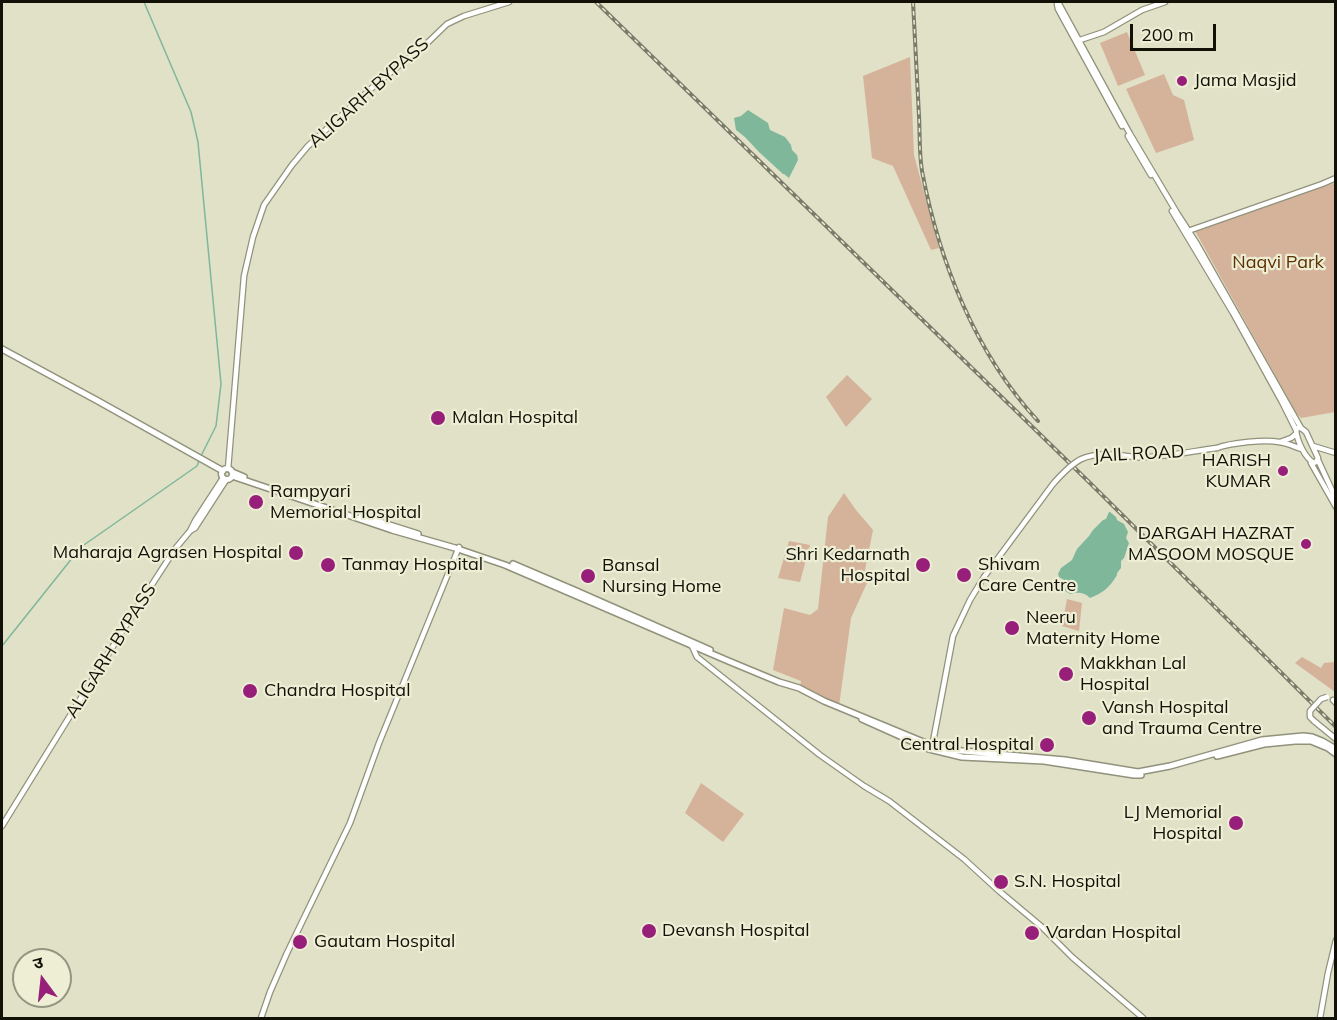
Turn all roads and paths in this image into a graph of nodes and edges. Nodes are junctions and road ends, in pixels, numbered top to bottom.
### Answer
1 (509, 2) edge
2 (1056, 2) edge
3 (1165, 2) edge
4 (1078, 40) junction
5 (1335, 178) edge
6 (1186, 231) junction
7 (2, 349) edge
8 (1298, 431) junction
9 (1280, 442) junction
10 (1313, 446) junction
11 (1303, 450) junction
12 (1333, 452) edge
13 (1318, 459) junction
14 (1311, 463) junction
15 (227, 474) junction
16 (1335, 499) edge
17 (1335, 507) edge
18 (458, 548) junction
19 (692, 646) junction
20 (785, 683) junction
21 (1335, 701) edge
22 (1335, 741) edge
23 (932, 748) junction
24 (1335, 749) edge
25 (1335, 754) edge
26 (2, 826) edge
27 (1335, 940) edge
28 (1335, 951) edge
29 (1328, 976) junction
30 (261, 1018) edge
31 (1143, 1018) edge
32 (1320, 1018) edge

1 - 15 street, ALIGARH BYPASS
2 - 4 street
3 - 4 street
4 - 6 street
5 - 6 street
6 - 8 street
7 - 15 main road
8 - 9 street, JAIL ROAD
8 - 10 street
8 - 11 street
9 - 11 street, JAIL ROAD
9 - 23 street, JAIL ROAD, bridge
10 - 12 street
10 - 13 street
11 - 14 street
12 - 13 street
13 - 14 street
13 - 16 street
14 - 17 street
15 - 18 main road
15 - 26 street, ALIGARH BYPASS
18 - 19 main road
18 - 20 main road
18 - 30 street
19 - 20 main road
19 - 31 street
20 - 23 main road
21 - 22 street, bridge
23 - 24 main road
23 - 25 main road
27 - 29 street
28 - 29 street
29 - 32 street

